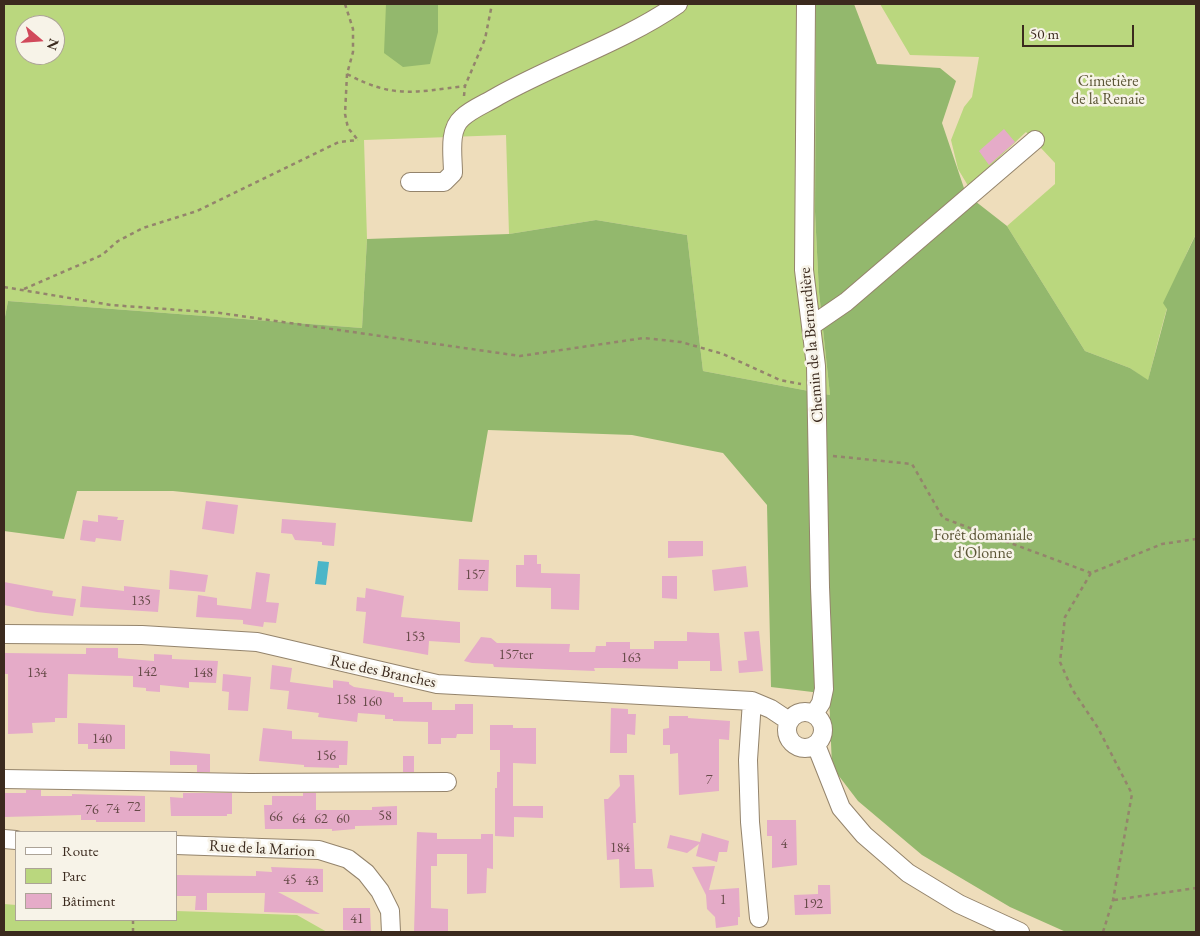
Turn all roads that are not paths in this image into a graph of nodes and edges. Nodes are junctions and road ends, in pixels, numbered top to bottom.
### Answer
1 (678, 4) edge
2 (806, 4) edge
3 (1034, 140) dead end
4 (410, 182) dead end
5 (811, 326) junction
6 (4, 634) edge
7 (752, 702) junction
8 (814, 714) junction
9 (789, 721) junction
10 (816, 745) junction
11 (4, 779) edge
12 (447, 782) dead end
13 (178, 845) edge
14 (760, 918) dead end
15 (391, 932) edge
16 (1020, 932) edge

1 - 4 street
2 - 5 street, Chemin de la Bernardière
3 - 5 street
5 - 8 street, Chemin de la Bernardière
6 - 7 street, Rue des Branches
7 - 9 street, Rue des Branches
7 - 14 street
8 - 9 street
8 - 10 street
9 - 10 street
10 - 16 street
11 - 12 street
13 - 15 street, Rue de la Marion

